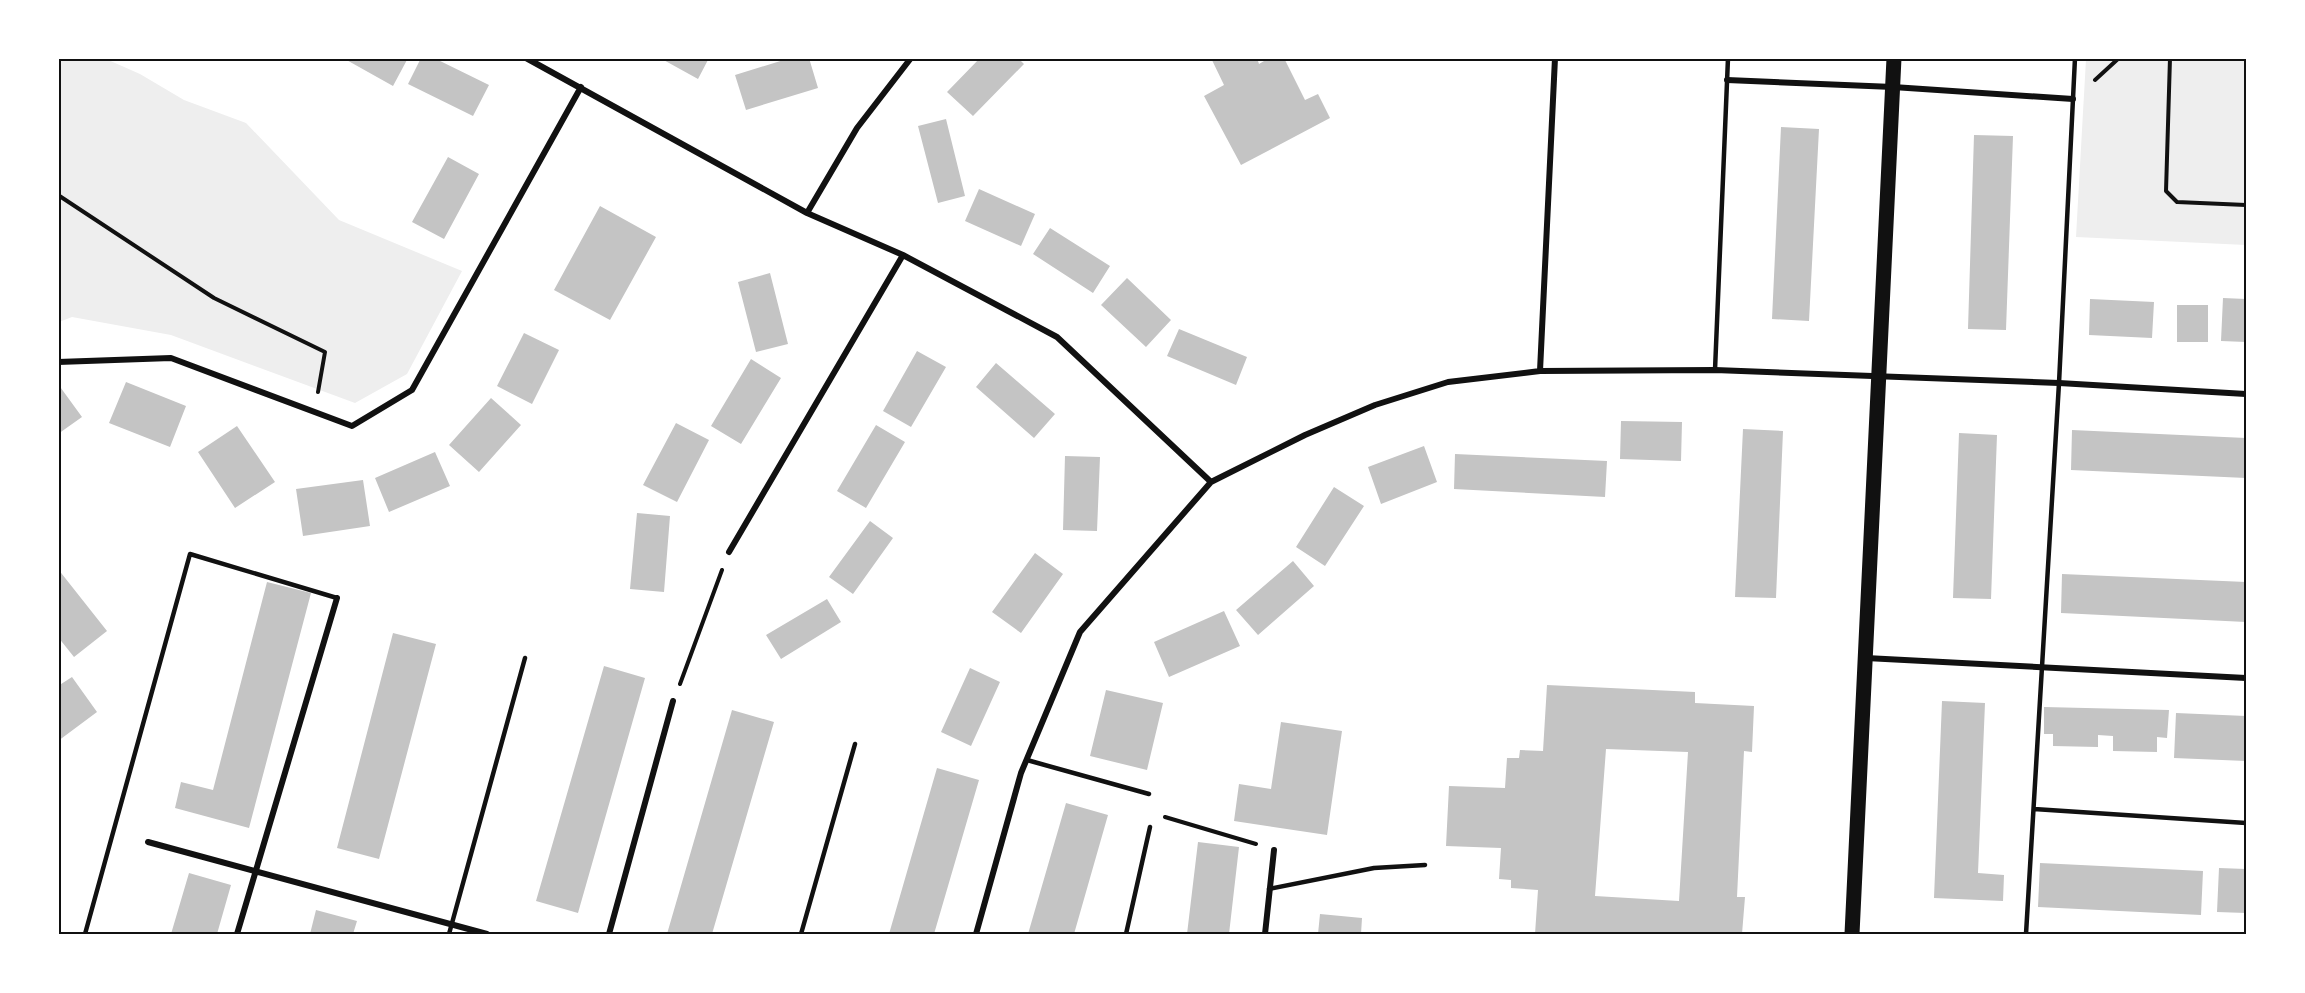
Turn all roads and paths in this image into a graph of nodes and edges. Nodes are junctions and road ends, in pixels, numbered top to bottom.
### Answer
1 (526, 58) edge
2 (911, 58) edge
3 (1555, 58) edge
4 (1728, 58) edge
5 (1894, 58) edge
6 (2075, 58) edge
7 (2170, 58) edge
8 (1727, 80) junction
9 (581, 87) junction
10 (1893, 87) junction
11 (2073, 99) junction
12 (58, 195) edge
13 (2247, 205) edge
14 (807, 213) junction
15 (903, 255) junction
16 (58, 362) edge
17 (1715, 370) junction
18 (1540, 371) junction
19 (1879, 376) junction
20 (2059, 382) junction
21 (2247, 394) edge
22 (315, 412) junction
23 (1211, 482) junction
24 (729, 552) joint
25 (337, 598) joint
26 (525, 658) dead end
27 (1865, 658) junction
28 (2042, 667) junction
29 (2247, 678) edge
30 (674, 701) joint
31 (855, 744) dead end
32 (1027, 760) junction
33 (1149, 794) dead end
34 (2034, 809) junction
35 (2247, 823) edge
36 (1150, 827) dead end
37 (148, 842) dead end
38 (1274, 850) dead end
39 (1425, 865) dead end
40 (255, 870) junction
41 (1269, 889) junction
42 (452, 925) junction
43 (85, 934) edge
44 (237, 934) edge
45 (449, 934) edge
46 (487, 934) edge
47 (609, 934) edge
48 (801, 934) edge
49 (976, 934) edge
50 (1125, 934) edge
51 (1265, 934) edge
52 (1852, 934) edge
53 (2026, 934) edge

1 - 9 street
2 - 14 street
3 - 18 street
4 - 8 lane
5 - 10 main road
6 - 11 lane
7 - 13 path
8 - 10 street
8 - 17 lane
9 - 14 street
9 - 22 street
10 - 11 street
10 - 19 main road
11 - 20 lane
12 - 22 path
14 - 15 street
15 - 23 street
15 - 24 street
16 - 22 street
17 - 18 street
17 - 19 street
18 - 23 street
19 - 20 street
19 - 27 main road
20 - 21 street
20 - 28 lane
23 - 32 street
24 - 30 path
25 - 40 street
25 - 43 lane
26 - 42 lane
27 - 28 street
27 - 52 main road
28 - 29 street
28 - 34 lane
30 - 47 street
31 - 48 lane
32 - 33 lane
32 - 49 street
34 - 35 lane
34 - 53 lane
36 - 50 lane
37 - 40 street
38 - 41 street
39 - 41 lane
40 - 42 street
40 - 44 street
41 - 51 street
42 - 45 lane
42 - 46 street

